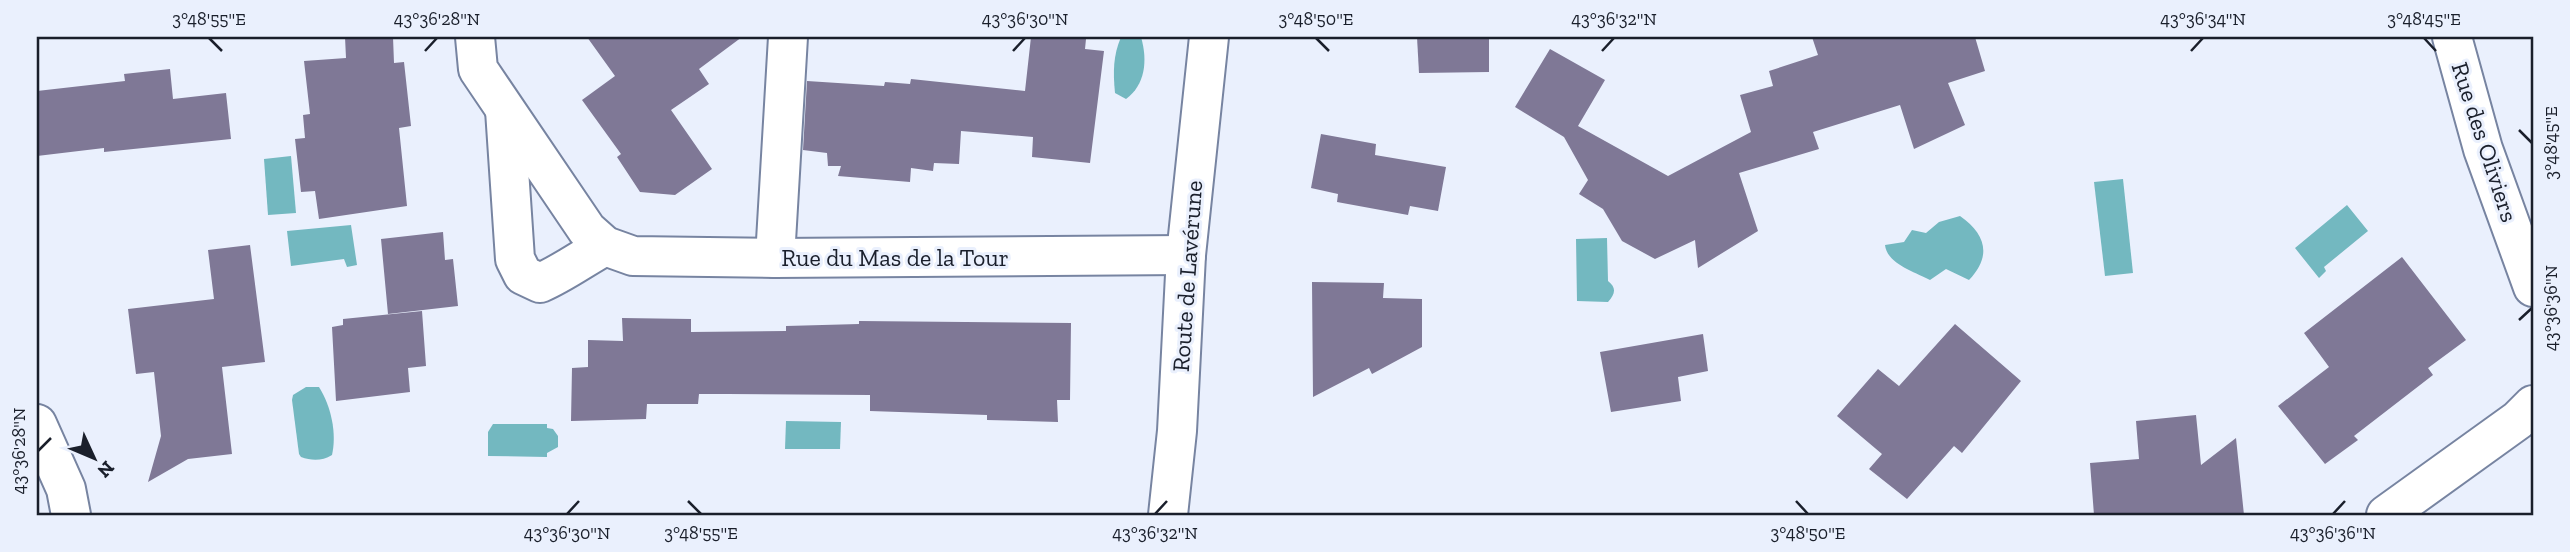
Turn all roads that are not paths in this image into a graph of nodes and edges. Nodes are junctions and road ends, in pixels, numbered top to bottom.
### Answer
1 (475, 37) edge
2 (788, 37) edge
3 (1209, 37) edge
4 (2452, 37) edge
5 (505, 108) junction
6 (606, 246) junction
7 (1186, 255) junction
8 (775, 257) junction
9 (2533, 287) edge
10 (2533, 405) edge
11 (37, 425) edge
12 (71, 515) edge
13 (1168, 515) edge
14 (2386, 515) edge

1 - 5 street, Rue du Mas de la Tour
2 - 8 street
3 - 7 street, Route de Lavérune
4 - 9 street, Rue des Oliviers
5 - 6 street, Rue du Mas de la Tour
5 - 6 street
6 - 8 street, Rue du Mas de la Tour
7 - 8 street, Rue du Mas de la Tour
7 - 13 street, Route de Lavérune
10 - 14 street
11 - 12 street

